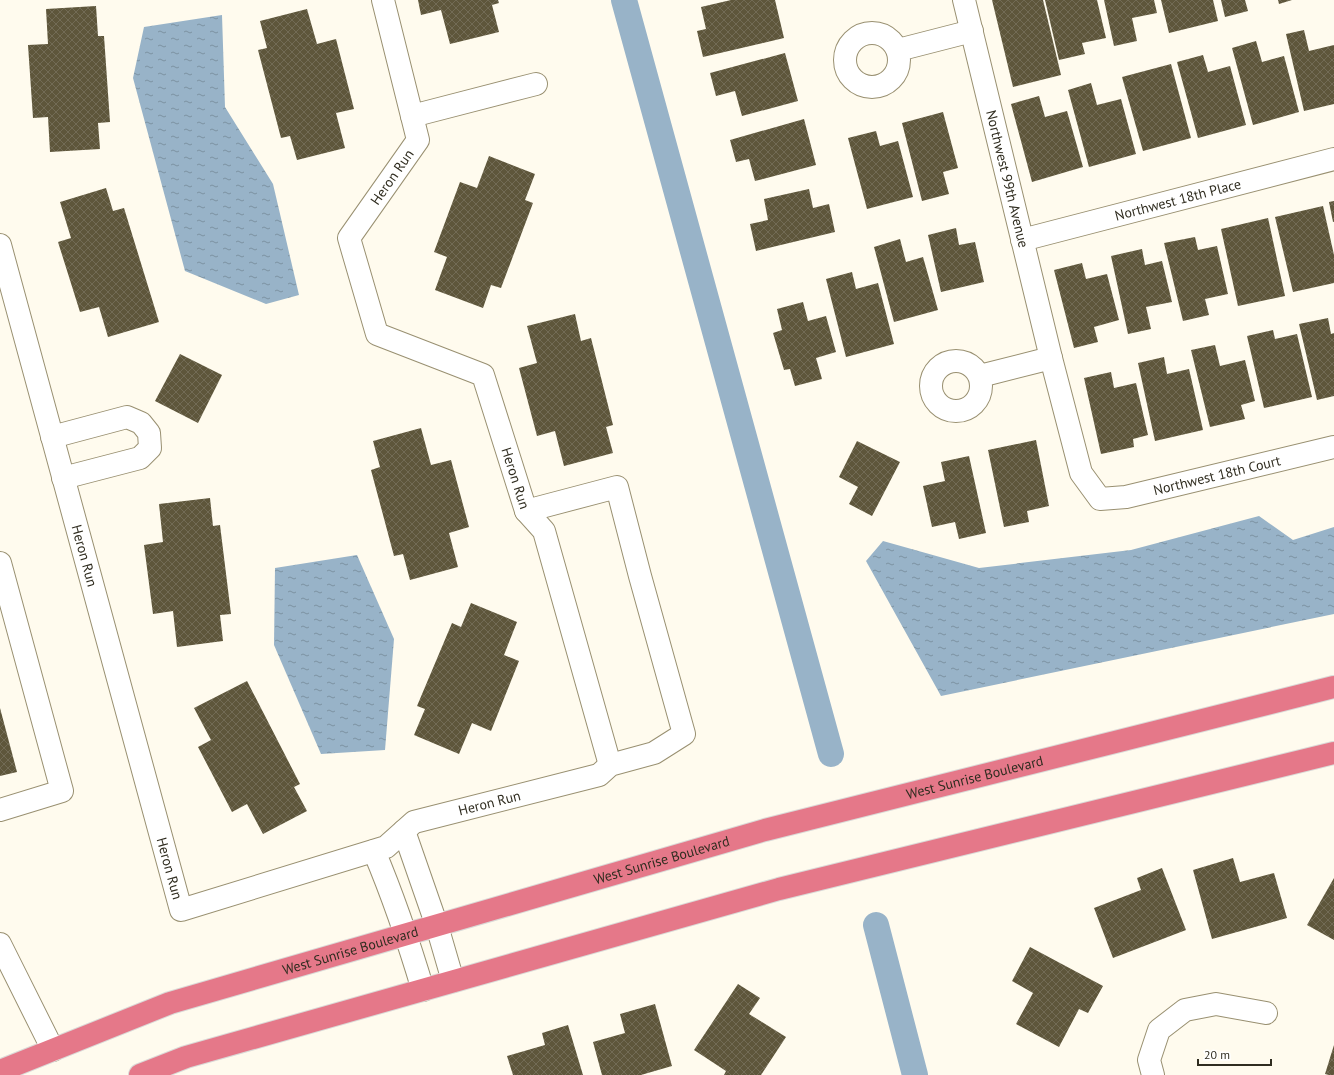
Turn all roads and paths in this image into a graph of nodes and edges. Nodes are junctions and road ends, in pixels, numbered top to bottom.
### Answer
1 (383, 0) edge
2 (964, 0) edge
3 (972, 31) junction
4 (898, 50) dead end
5 (536, 84) dead end
6 (412, 116) junction
7 (1334, 159) edge
8 (1022, 240) junction
9 (0, 245) edge
10 (1051, 358) junction
11 (980, 376) dead end
12 (52, 436) junction
13 (1334, 447) edge
14 (63, 478) junction
15 (1100, 499) joint
16 (526, 511) junction
17 (0, 564) edge
18 (1334, 687) edge
19 (1334, 754) edge
20 (610, 765) junction
21 (0, 810) edge
22 (404, 830) junction
23 (374, 851) junction
24 (436, 926) junction
25 (406, 934) junction
26 (0, 944) edge
27 (453, 981) junction
28 (424, 990) junction
29 (1266, 1013) dead end
30 (53, 1050) junction
31 (0, 1072) edge
32 (140, 1075) edge
33 (1153, 1075) edge

1 - 6 street, Heron Run
2 - 3 street, Northwest 99th Avenue
3 - 4 street
3 - 8 street, Northwest 99th Avenue
5 - 6 street
6 - 16 street, Heron Run
7 - 8 street, Northwest 18th Place
8 - 10 street, Northwest 99th Avenue
9 - 12 street, Heron Run
10 - 11 street
10 - 15 street, Northwest 99th Avenue
12 - 14 street, Heron Run
12 - 14 street
13 - 15 street, Northwest 18th Court
14 - 23 street, Heron Run
16 - 20 street, Heron Run
16 - 20 street
17 - 21 street
18 - 24 highway, West Sunrise Boulevard
19 - 27 highway
20 - 22 street, Heron Run
22 - 23 street, Heron Run
22 - 24 street
23 - 25 street
24 - 25 highway, West Sunrise Boulevard
24 - 27 street
25 - 28 street
25 - 30 highway, West Sunrise Boulevard
26 - 30 street
27 - 28 highway
28 - 32 highway
29 - 33 street
30 - 31 highway, West Sunrise Boulevard

